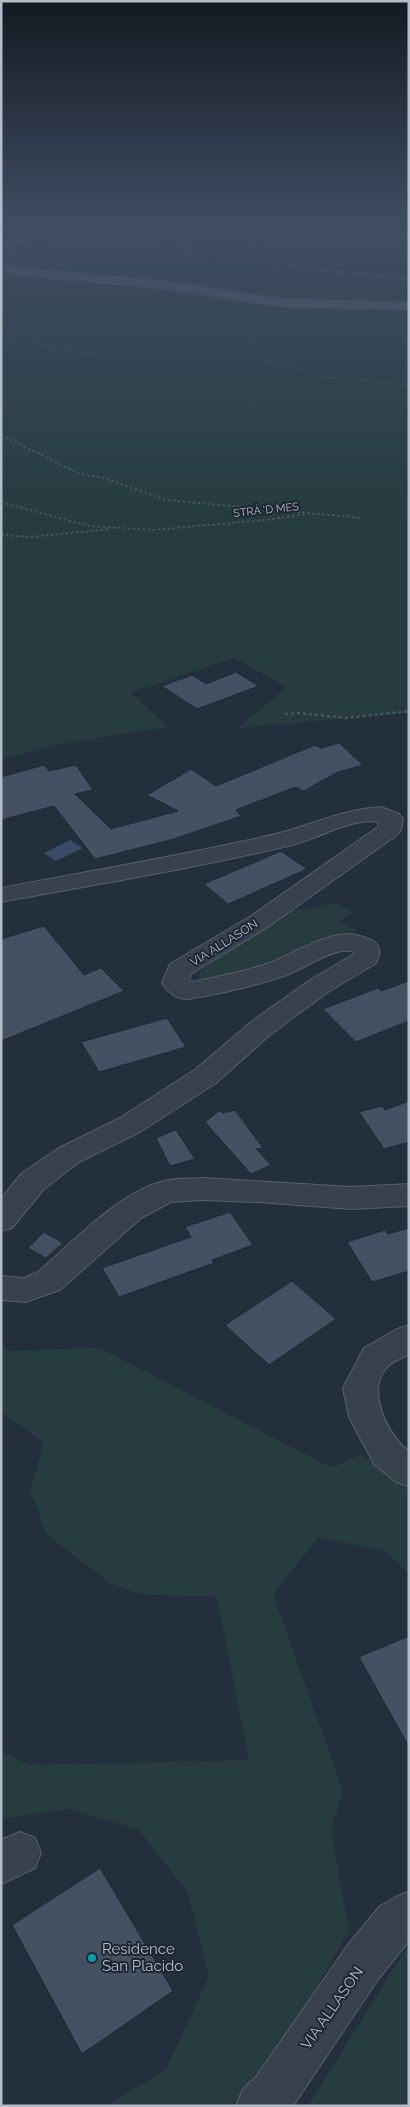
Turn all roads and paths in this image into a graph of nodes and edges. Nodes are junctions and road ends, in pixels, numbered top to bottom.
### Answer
1 (1, 335) edge
2 (409, 385) edge
3 (1, 435) edge
4 (1, 502) edge
5 (307, 514) junction
6 (362, 518) dead end
7 (114, 528) junction
8 (1, 535) edge
9 (409, 711) edge
10 (285, 714) dead end
11 (1, 895) edge
12 (409, 1195) edge
13 (1, 1220) edge
14 (1, 1288) edge
15 (409, 1338) edge
16 (409, 1471) edge
17 (409, 1913) edge
18 (260, 2106) edge

1 - 2 path
3 - 5 path, STRÀ 'D MES
4 - 7 path, STRÀ 'D MES
5 - 6 path
5 - 7 path, STRÀ 'D MES
7 - 8 path
9 - 10 path
11 - 13 street, VIA ALLASON
12 - 14 street
15 - 16 street
17 - 18 street, VIA ALLASON

